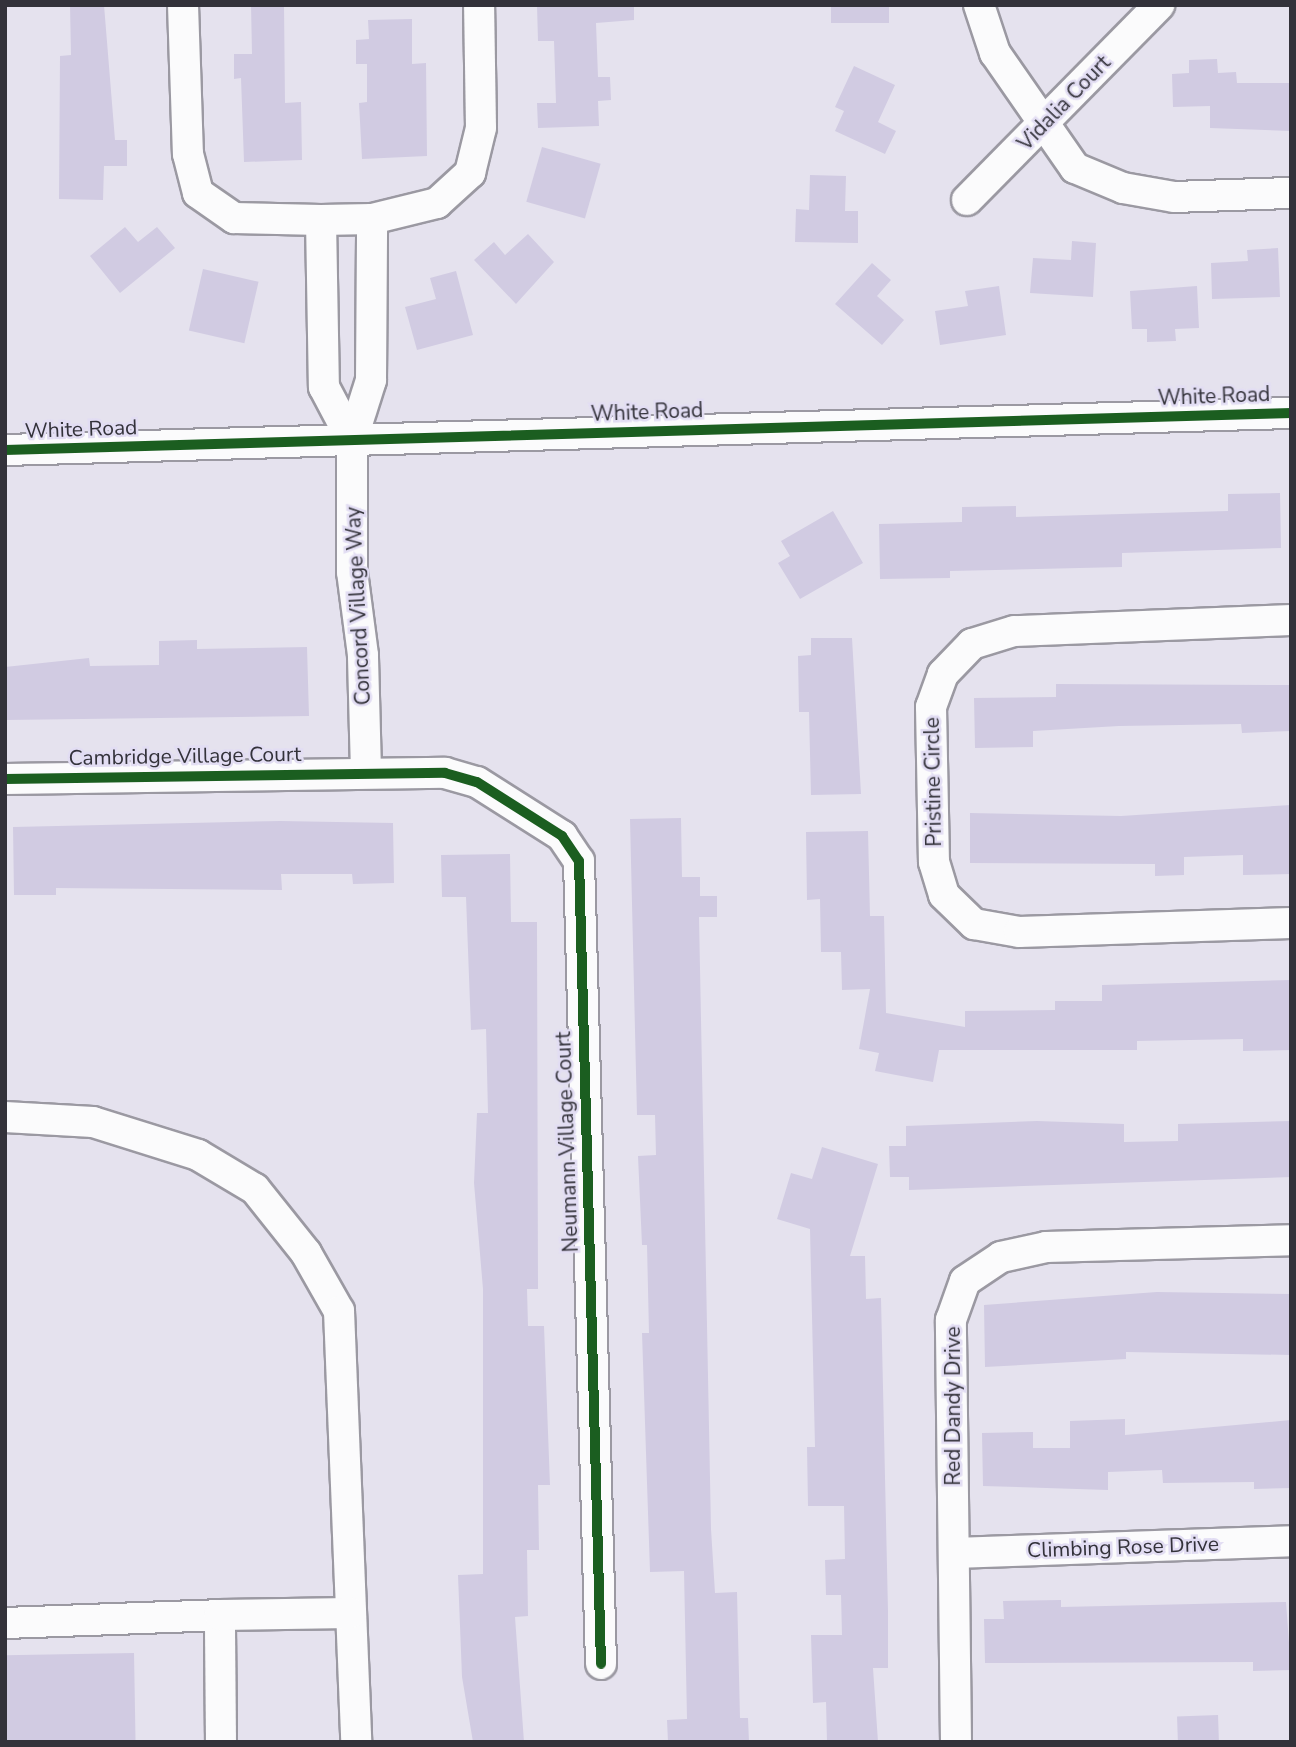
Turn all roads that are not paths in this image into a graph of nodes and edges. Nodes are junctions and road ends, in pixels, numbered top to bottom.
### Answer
1 (183, 5) edge
2 (479, 5) edge
3 (979, 5) edge
4 (1159, 5) edge
5 (1041, 127) junction
6 (1291, 193) edge
7 (967, 200) dead end
8 (372, 219) junction
9 (321, 220) junction
10 (1291, 413) edge
11 (352, 440) junction
12 (5, 450) edge
13 (1291, 620) edge
14 (366, 772) junction
15 (5, 779) edge
16 (1291, 923) edge
17 (5, 1117) edge
18 (1291, 1240) edge
19 (1291, 1541) edge
20 (955, 1553) junction
21 (351, 1613) junction
22 (220, 1615) junction
23 (5, 1623) edge
24 (601, 1664) dead end
25 (221, 1742) edge
26 (356, 1742) edge
27 (956, 1742) edge

1 - 9 street
2 - 8 street
3 - 5 street
4 - 5 street, Vidalia Court
5 - 6 street
5 - 7 street, Vidalia Court
8 - 9 street
8 - 11 street
9 - 11 street
10 - 11 street, White Road
11 - 12 street, White Road
11 - 14 street, Concord Village Way
13 - 16 street, Pristine Circle
14 - 15 street, Cambridge Village Court
14 - 24 street, Neumann Village Court
17 - 21 street
18 - 20 street, Red Dandy Drive
19 - 20 street, Climbing Rose Drive
20 - 27 street, Red Dandy Drive
21 - 22 street
21 - 26 street
22 - 23 street
22 - 25 street

